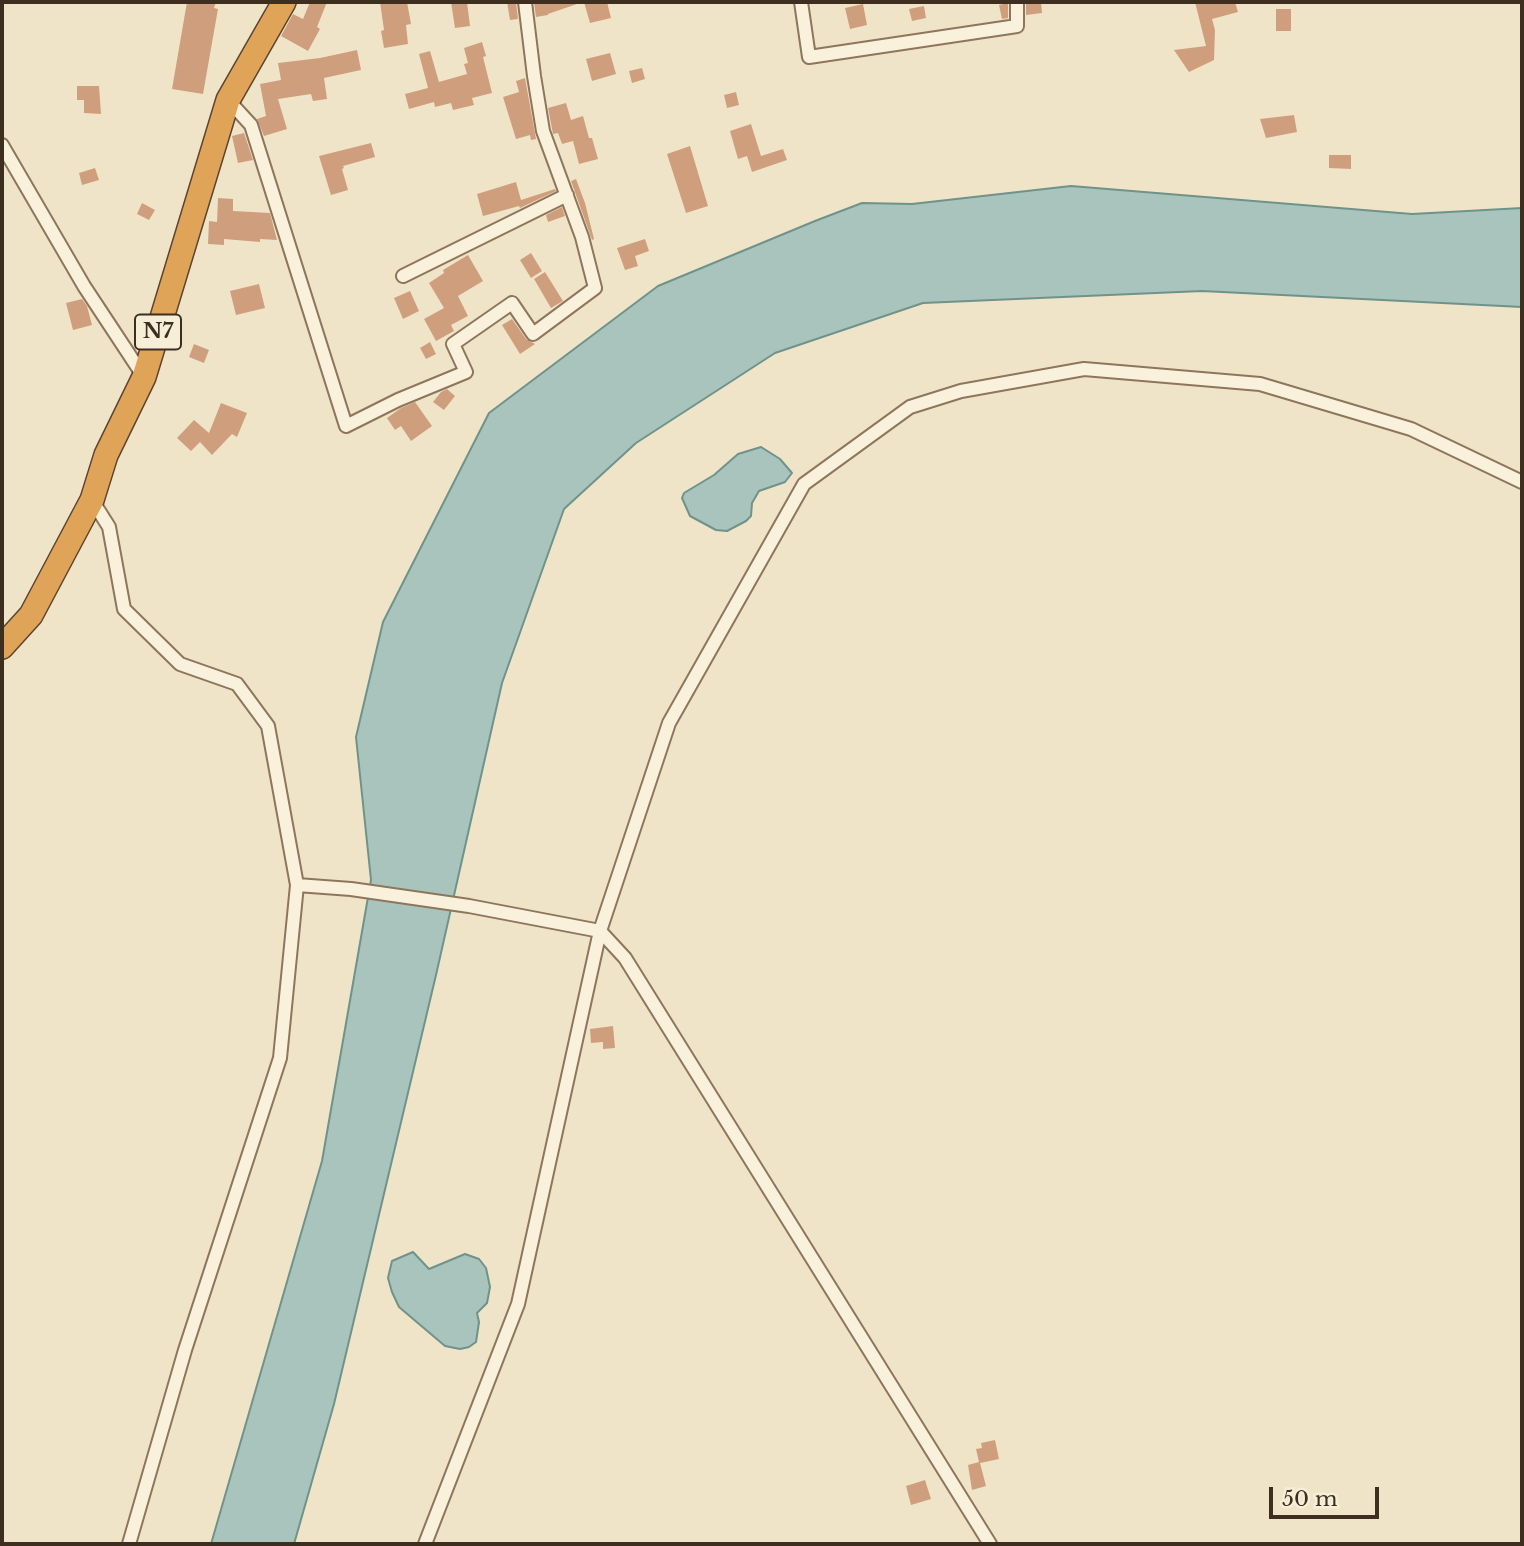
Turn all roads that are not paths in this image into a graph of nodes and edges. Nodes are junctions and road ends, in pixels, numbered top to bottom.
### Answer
1 (284, 2) edge
2 (525, 2) edge
3 (801, 2) edge
4 (1017, 2) edge
5 (228, 100) junction
6 (2, 145) edge
7 (567, 195) junction
8 (403, 276) dead end
9 (144, 377) junction
10 (1522, 482) edge
11 (92, 500) junction
12 (2, 647) edge
13 (297, 885) junction
14 (600, 931) junction
15 (129, 1544) edge
16 (425, 1544) edge
17 (990, 1544) edge

1 - 5 highway, N7
2 - 7 street
3 - 4 street
5 - 7 street
5 - 9 highway, N7
6 - 9 street
7 - 8 street
9 - 11 highway, N7
10 - 14 street
11 - 12 highway, N7
11 - 13 street
13 - 14 street
13 - 15 street
14 - 16 street
14 - 17 street

